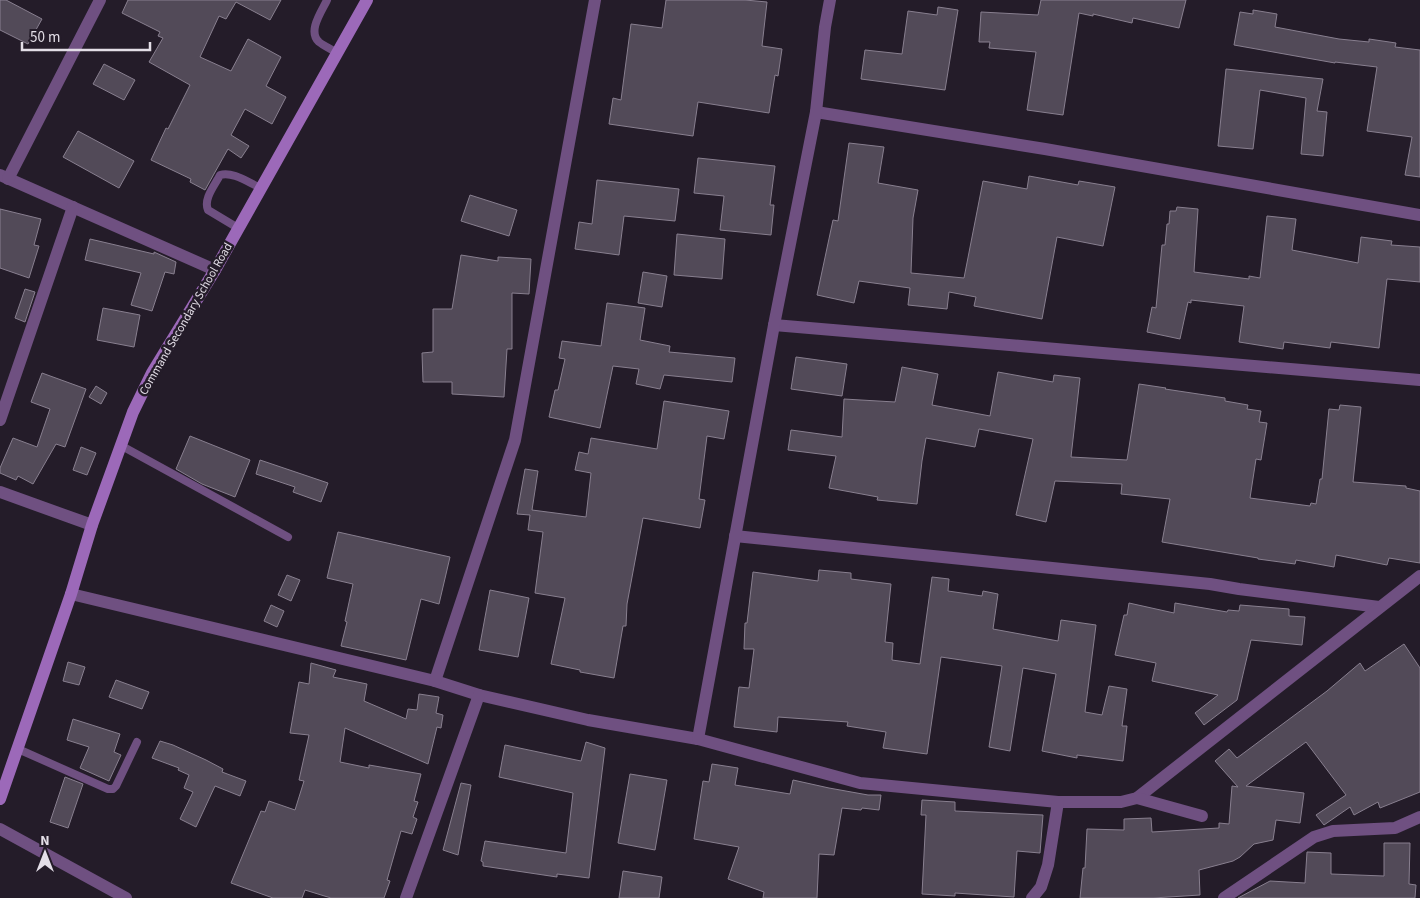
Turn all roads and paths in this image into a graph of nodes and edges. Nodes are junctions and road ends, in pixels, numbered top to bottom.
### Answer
1 (100, 0) edge
2 (327, 0) edge
3 (595, 0) edge
4 (830, 0) edge
5 (363, 1) edge
6 (337, 53) junction
7 (816, 112) junction
8 (4, 177) edge
9 (261, 188) junction
10 (73, 207) junction
11 (1420, 215) edge
12 (238, 228) junction
13 (215, 270) junction
14 (774, 324) junction
15 (1420, 380) edge
16 (0, 420) edge
17 (120, 446) junction
18 (0, 492) edge
19 (92, 525) junction
20 (735, 536) junction
21 (288, 537) dead end
22 (1420, 576) edge
23 (71, 594) junction
24 (1379, 607) junction
25 (435, 681) junction
26 (479, 695) junction
27 (698, 739) junction
28 (137, 742) dead end
29 (18, 749) junction
30 (1137, 798) junction
31 (0, 799) edge
32 (1058, 802) junction
33 (1202, 816) dead end
34 (1420, 816) edge
35 (0, 829) edge
36 (126, 898) edge
37 (406, 898) edge
38 (1032, 898) edge
39 (1224, 898) edge

1 - 8 street
2 - 6 lane
3 - 25 street
4 - 7 street
5 - 6 main road, Command Secondary School Road
6 - 9 main road, Command Secondary School Road
7 - 11 street
7 - 14 street
8 - 10 street
9 - 12 main road, Command Secondary School Road
9 - 12 lane
10 - 13 street
10 - 16 street
12 - 13 main road, Command Secondary School Road
13 - 17 main road, Command Secondary School Road
14 - 15 street
14 - 20 street
17 - 19 main road, Command Secondary School Road
17 - 21 lane
18 - 19 street
19 - 23 main road, Command Secondary School Road
20 - 24 street
20 - 27 street
22 - 24 street
23 - 25 street
23 - 29 main road, Command Secondary School Road
24 - 30 street
25 - 26 street
26 - 27 street
26 - 37 street
27 - 32 street
28 - 29 lane
29 - 31 main road, Command Secondary School Road
30 - 32 street
30 - 33 street
32 - 38 street
34 - 39 street
35 - 36 street

